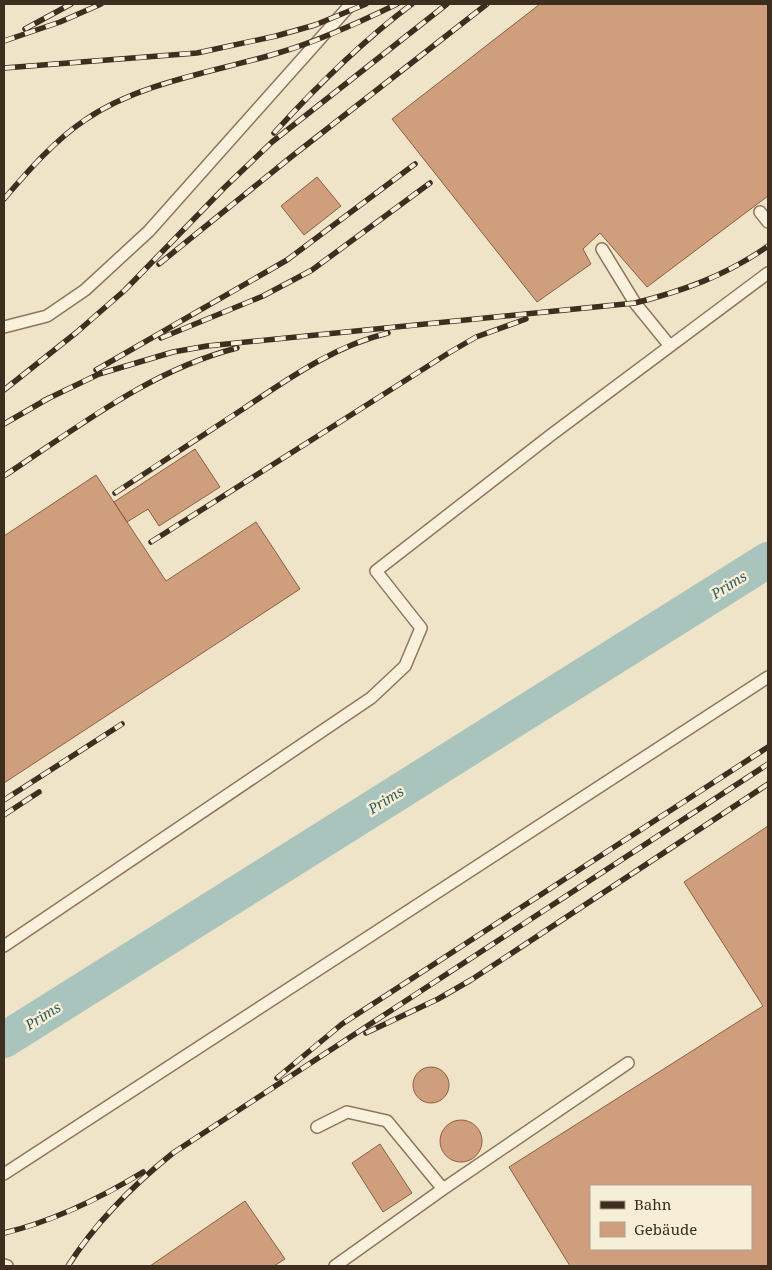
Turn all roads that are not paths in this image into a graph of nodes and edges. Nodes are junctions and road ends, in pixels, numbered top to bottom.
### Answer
1 (351, 4) edge
2 (760, 212) dead end
3 (768, 222) edge
4 (602, 249) dead end
5 (768, 273) edge
6 (4, 327) edge
7 (670, 346) junction
8 (768, 677) edge
9 (4, 946) edge
10 (628, 1063) dead end
11 (317, 1127) dead end
12 (4, 1174) edge
13 (443, 1189) junction
14 (335, 1266) edge

1 - 6 lane
2 - 3 lane
4 - 7 lane
5 - 7 lane
7 - 9 lane
8 - 12 lane
10 - 13 lane
11 - 13 lane
13 - 14 lane

